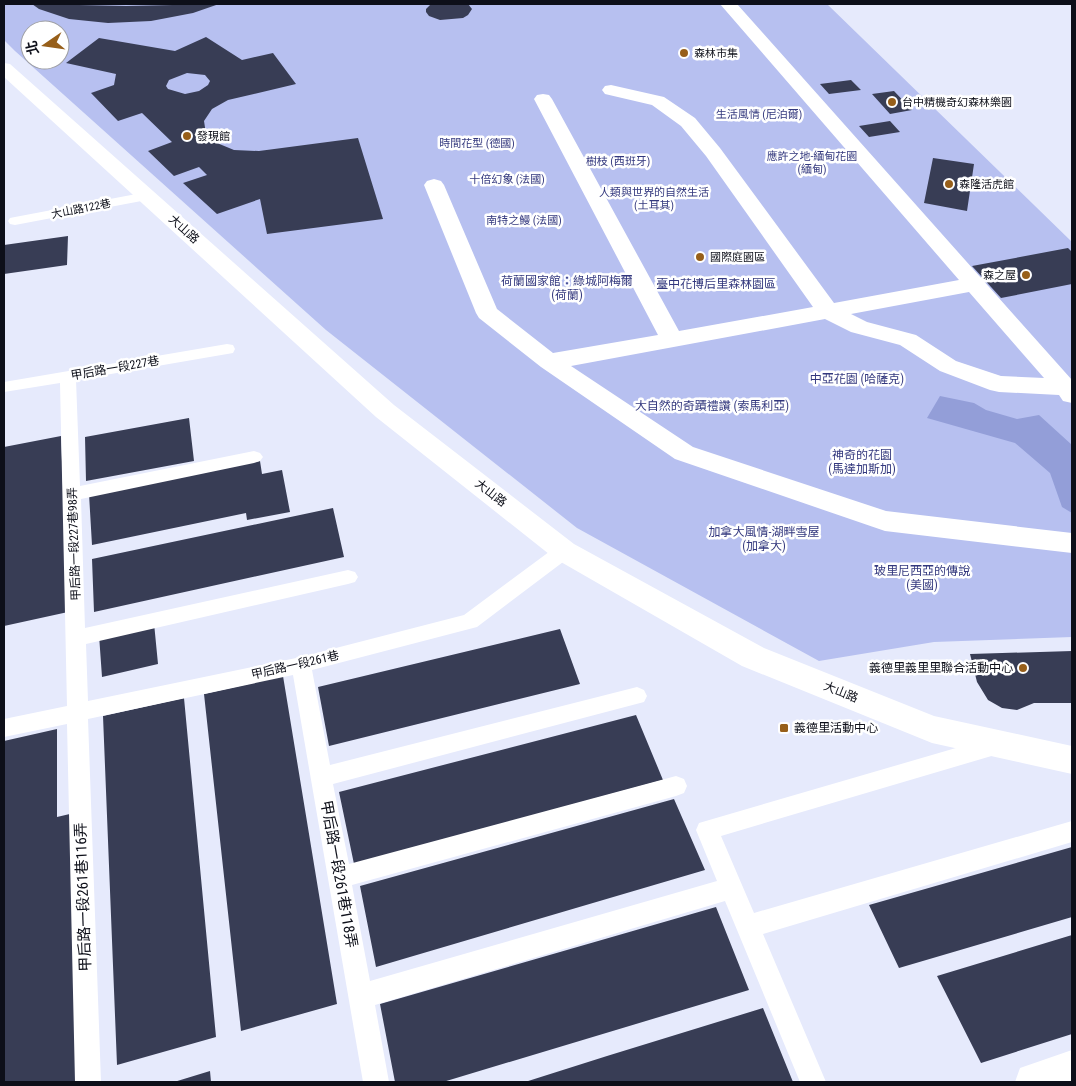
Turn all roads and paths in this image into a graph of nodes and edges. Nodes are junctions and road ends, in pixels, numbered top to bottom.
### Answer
1 (728, 4) edge
2 (4, 68) edge
3 (611, 90) dead end
4 (543, 100) dead end
5 (434, 185) dead end
6 (147, 196) junction
7 (15, 221) dead end
8 (975, 284) junction
9 (828, 311) junction
10 (672, 340) junction
11 (227, 349) dead end
12 (549, 362) junction
13 (68, 376) junction
14 (4, 387) edge
15 (1070, 391) edge
16 (254, 457) dead end
17 (72, 494) junction
18 (1072, 543) edge
19 (564, 550) junction
20 (348, 577) dead end
21 (76, 638) junction
22 (301, 665) junction
23 (637, 696) dead end
24 (78, 712) junction
25 (4, 728) edge
26 (1001, 744) junction
27 (1072, 760) edge
28 (321, 776) junction
29 (676, 786) dead end
30 (1072, 832) edge
31 (339, 878) junction
32 (732, 888) junction
33 (749, 926) junction
34 (361, 996) junction
35 (1072, 1070) edge
36 (88, 1082) edge
37 (376, 1082) edge
38 (813, 1082) edge
39 (1034, 1082) edge

1 - 8 street
2 - 6 street, 大山路
3 - 9 street
4 - 10 street
5 - 12 street
6 - 7 lane, 大山路122巷
6 - 19 street, 大山路
8 - 9 street
8 - 15 street
9 - 10 street
9 - 15 street
10 - 12 street
11 - 13 lane, 甲后路一段227巷
12 - 18 street
13 - 14 lane, 甲后路一段227巷
13 - 17 lane, 甲后路一段227巷98弄
16 - 17 lane
17 - 21 lane, 甲后路一段227巷98弄
19 - 22 lane, 甲后路一段261巷
19 - 26 street, 大山路
20 - 21 lane
21 - 24 lane, 甲后路一段227巷98弄
22 - 24 lane, 甲后路一段261巷
22 - 28 lane, 甲后路一段261巷118弄
23 - 28 lane
24 - 25 lane, 甲后路一段261巷
24 - 36 lane, 甲后路一段261巷116弄
26 - 27 street, 大山路
26 - 32 lane
28 - 31 lane, 甲后路一段261巷118弄
29 - 31 lane
30 - 33 lane
31 - 34 lane, 甲后路一段261巷118弄
32 - 33 lane
32 - 34 lane
33 - 38 lane
34 - 37 lane, 甲后路一段261巷118弄
35 - 39 street

